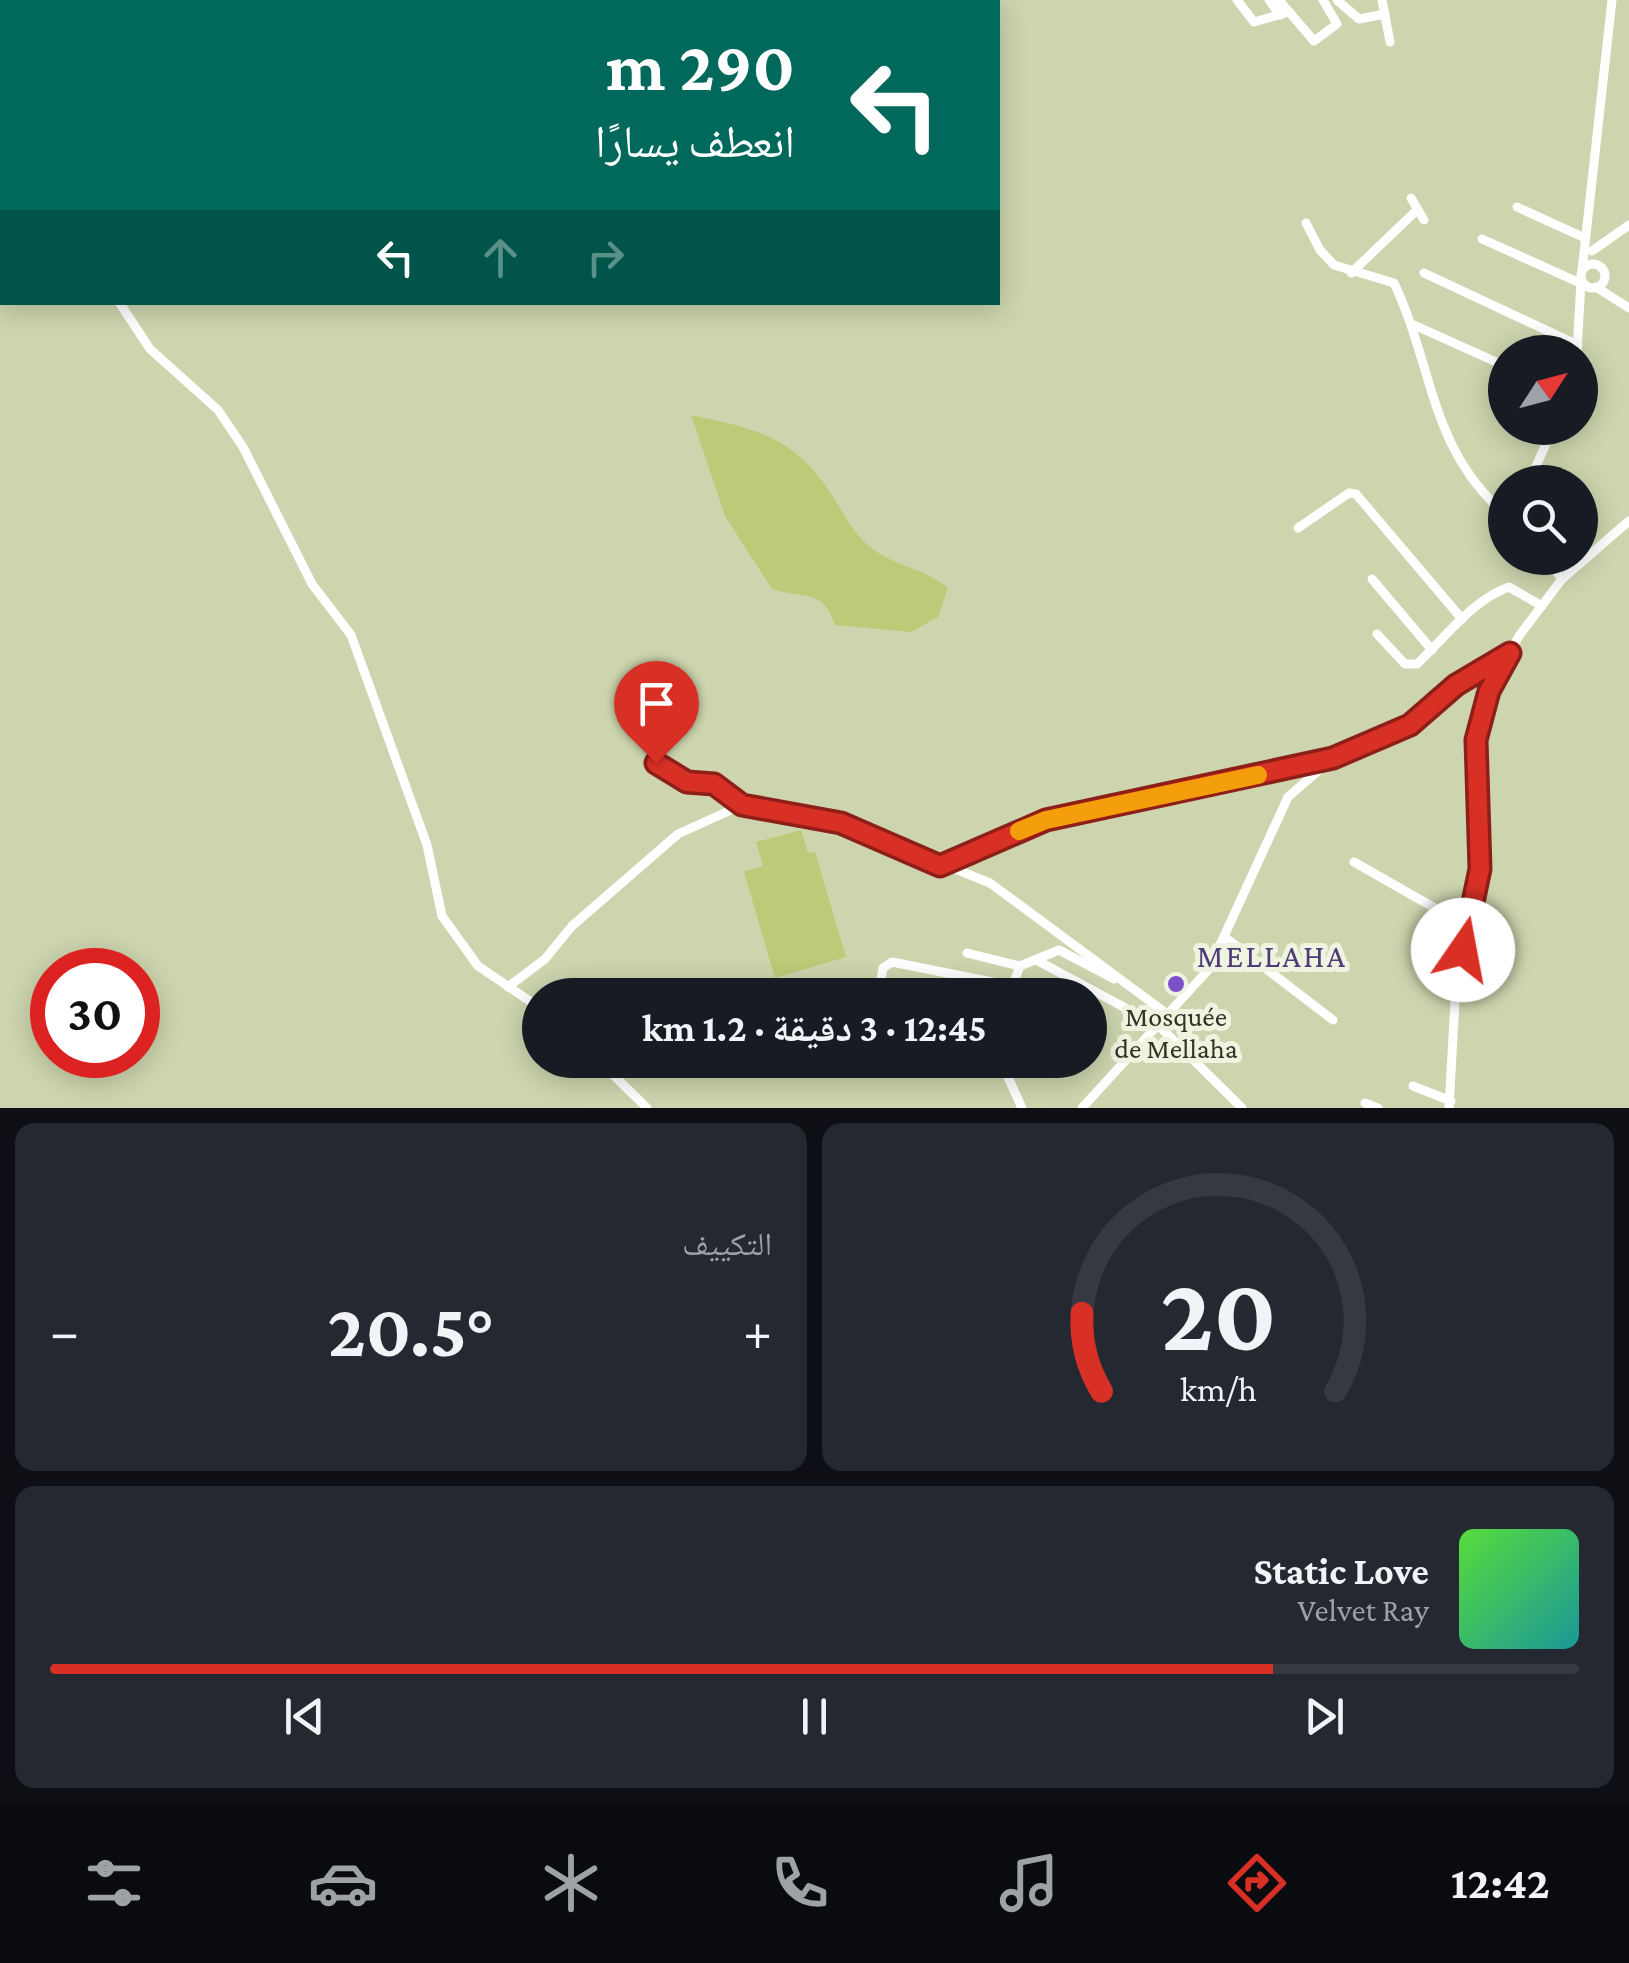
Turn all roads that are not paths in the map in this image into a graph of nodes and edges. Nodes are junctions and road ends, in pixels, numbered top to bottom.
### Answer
1 (1237, 0) edge
2 (1268, 0) edge
3 (1279, 0) edge
4 (1323, 0) edge
5 (1340, 0) edge
6 (1382, 0) edge
7 (1612, 0) edge
8 (1284, 14) junction
9 (1384, 14) junction
10 (1390, 42) dead end
11 (1411, 198) dead end
12 (1517, 207) dead end
13 (1416, 210) junction
14 (1424, 220) dead end
15 (1306, 223) dead end
16 (1629, 225) edge
17 (1585, 234) junction
18 (1482, 239) dead end
19 (1592, 251) junction
20 (1599, 265) junction
21 (1351, 273) junction
22 (1424, 274) dead end
23 (1605, 275) junction
24 (1581, 277) junction
25 (1594, 287) junction
26 (1616, 296) junction
27 (121, 305) edge
28 (1629, 308) edge
29 (1579, 310) junction
30 (1414, 325) junction
31 (1551, 335) edge
32 (1578, 335) edge
33 (1488, 358) edge
34 (1488, 495) edge
35 (1629, 520) edge
36 (1298, 528) dead end
37 (1559, 575) edge
38 (1562, 579) junction
39 (1372, 580) dead end
40 (1542, 606) junction
41 (1462, 618) junction
42 (1377, 634) dead end
43 (1432, 650) junction
44 (1510, 653) junction
45 (1333, 758) junction
46 (656, 763) dead end
47 (742, 805) junction
48 (1354, 862) dead end
49 (940, 866) junction
50 (1468, 927) junction
51 (1226, 938) junction
52 (967, 953) dead end
53 (1038, 961) junction
54 (1020, 966) junction
55 (881, 978) edge
56 (956, 978) edge
57 (1016, 978) edge
58 (1121, 981) junction
59 (508, 988) junction
60 (522, 997) edge
61 (1170, 1016) junction
62 (1333, 1020) dead end
63 (1159, 1026) junction
64 (616, 1078) edge
65 (1008, 1078) edge
66 (1413, 1086) dead end
67 (1365, 1103) dead end
68 (1450, 1104) edge
69 (647, 1108) edge
70 (1022, 1108) edge
71 (1082, 1108) edge
72 (1242, 1108) edge
73 (1378, 1108) edge

1 - 8 street
2 - 8 street
3 - 8 street
4 - 8 street
5 - 9 street
6 - 9 street
7 - 17 street
9 - 10 street
11 - 13 street
12 - 17 street
13 - 14 street
13 - 21 street
15 - 21 street
16 - 19 street
17 - 19 street
17 - 24 street
18 - 24 street
19 - 20 street
20 - 23 street
20 - 24 street
21 - 30 street
22 - 31 street
23 - 25 street
23 - 26 street
24 - 25 street
24 - 29 street
25 - 26 street
25 - 29 street
26 - 28 street
27 - 59 street
29 - 32 street
30 - 33 street
30 - 34 street
35 - 38 street
36 - 41 street
37 - 38 street
38 - 40 street
39 - 43 street
40 - 41 street
40 - 44 street
41 - 43 street
42 - 43 street
44 - 45 street
44 - 50 street
45 - 49 street
45 - 51 street
46 - 47 street
47 - 49 street
47 - 59 street
48 - 50 street
49 - 58 street
50 - 68 street
51 - 61 street
51 - 62 street
52 - 54 street
53 - 54 street
53 - 58 street
53 - 63 street
54 - 57 street
55 - 56 street
58 - 61 street
59 - 60 street
61 - 63 street
63 - 71 street
63 - 72 street
64 - 69 street
65 - 70 street
66 - 68 street
67 - 73 street

